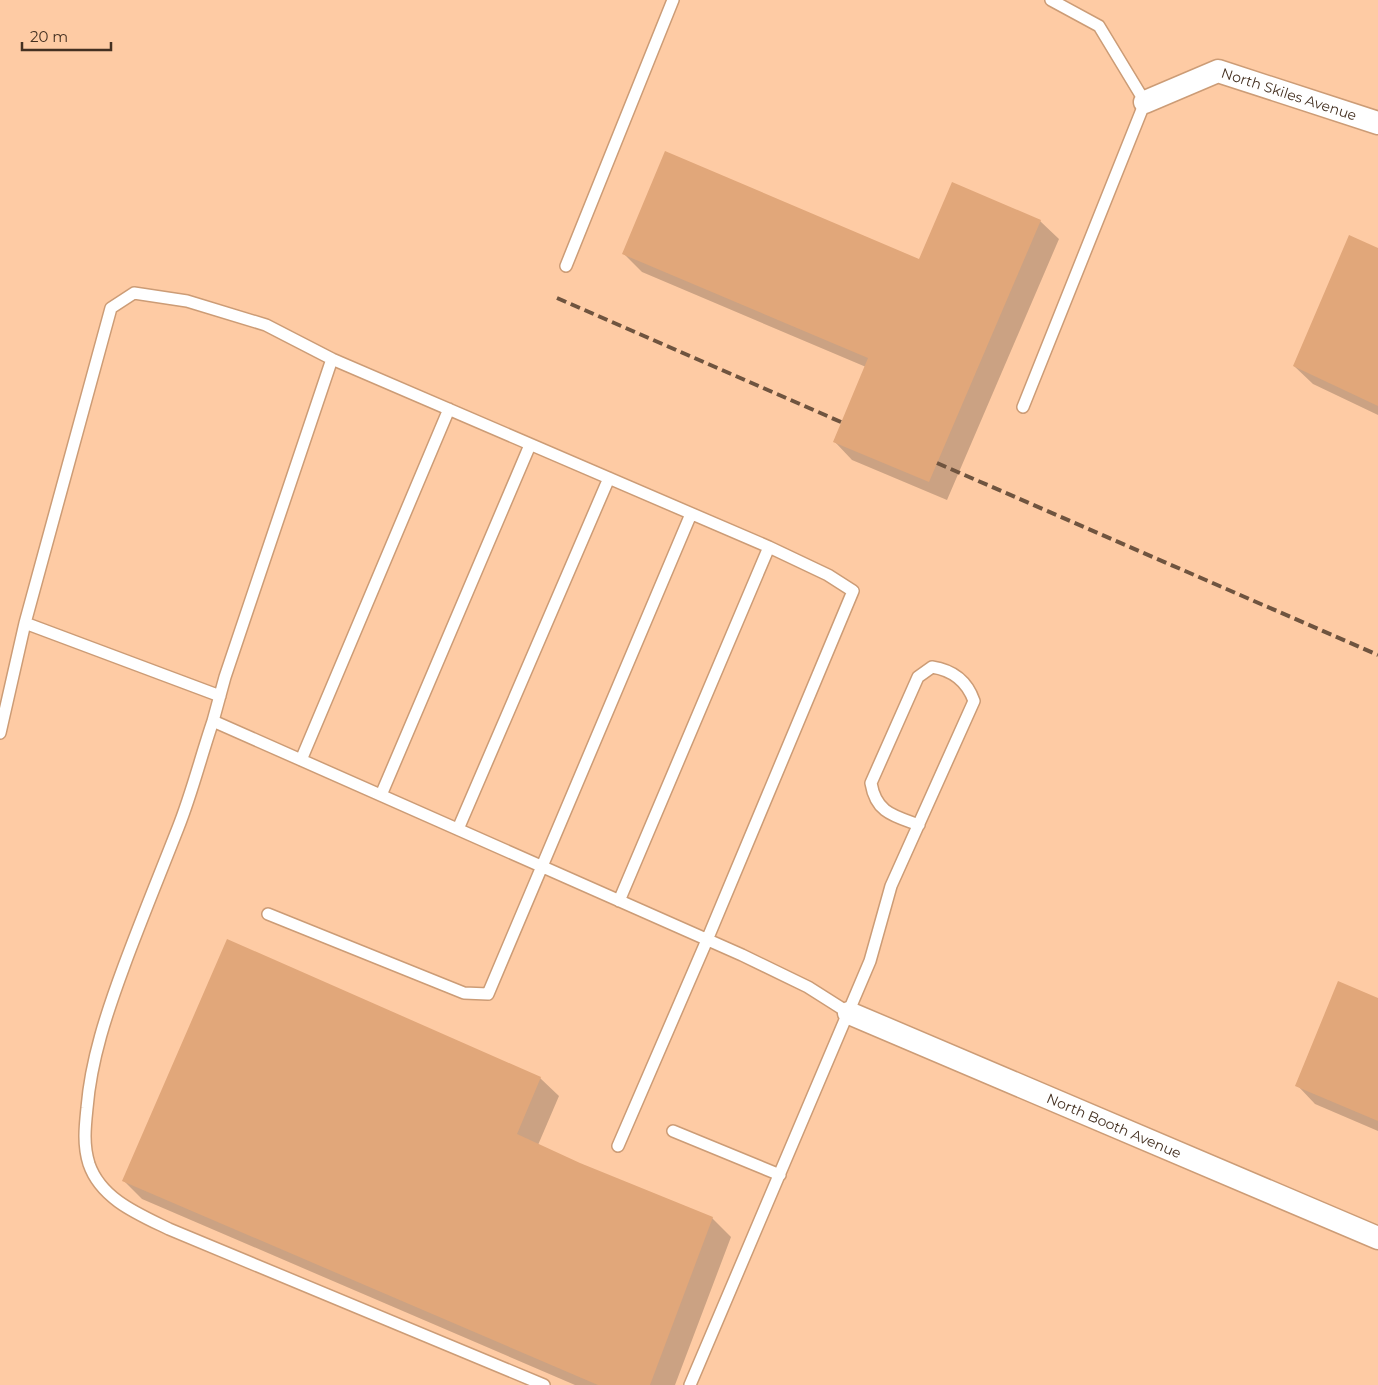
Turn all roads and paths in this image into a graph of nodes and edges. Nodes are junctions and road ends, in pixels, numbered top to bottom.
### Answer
1 (674, 0) edge
2 (1051, 0) edge
3 (1145, 102) junction
4 (1378, 123) edge
5 (566, 266) dead end
6 (332, 359) junction
7 (1023, 407) dead end
8 (449, 409) junction
9 (530, 444) junction
10 (609, 478) junction
11 (690, 514) junction
12 (768, 547) junction
13 (25, 623) junction
14 (220, 696) junction
15 (213, 721) junction
16 (0, 733) edge
17 (301, 760) junction
18 (381, 795) junction
19 (919, 825) junction
20 (458, 829) junction
21 (542, 867) junction
22 (619, 901) junction
23 (268, 914) dead end
24 (707, 940) junction
25 (849, 1013) junction
26 (673, 1131) dead end
27 (618, 1146) dead end
28 (780, 1175) junction
29 (1378, 1238) edge
30 (544, 1385) edge
31 (690, 1385) edge

1 - 5 lane
2 - 3 lane
3 - 4 street, North Skiles Avenue
3 - 7 lane
6 - 8 lane
6 - 13 lane
6 - 14 lane
8 - 9 lane
8 - 17 lane
9 - 10 lane
9 - 18 lane
10 - 11 lane
10 - 20 lane
11 - 12 lane
11 - 21 lane
12 - 22 lane
12 - 24 lane
13 - 14 lane
13 - 16 lane
14 - 15 lane
15 - 17 lane
15 - 30 lane
17 - 18 lane
18 - 20 lane
19 - 19 lane
19 - 25 lane
20 - 21 lane
21 - 22 lane
21 - 23 lane
22 - 24 lane
24 - 25 lane
24 - 27 lane
25 - 28 lane
25 - 29 street, North Booth Avenue
26 - 28 lane
28 - 31 lane

